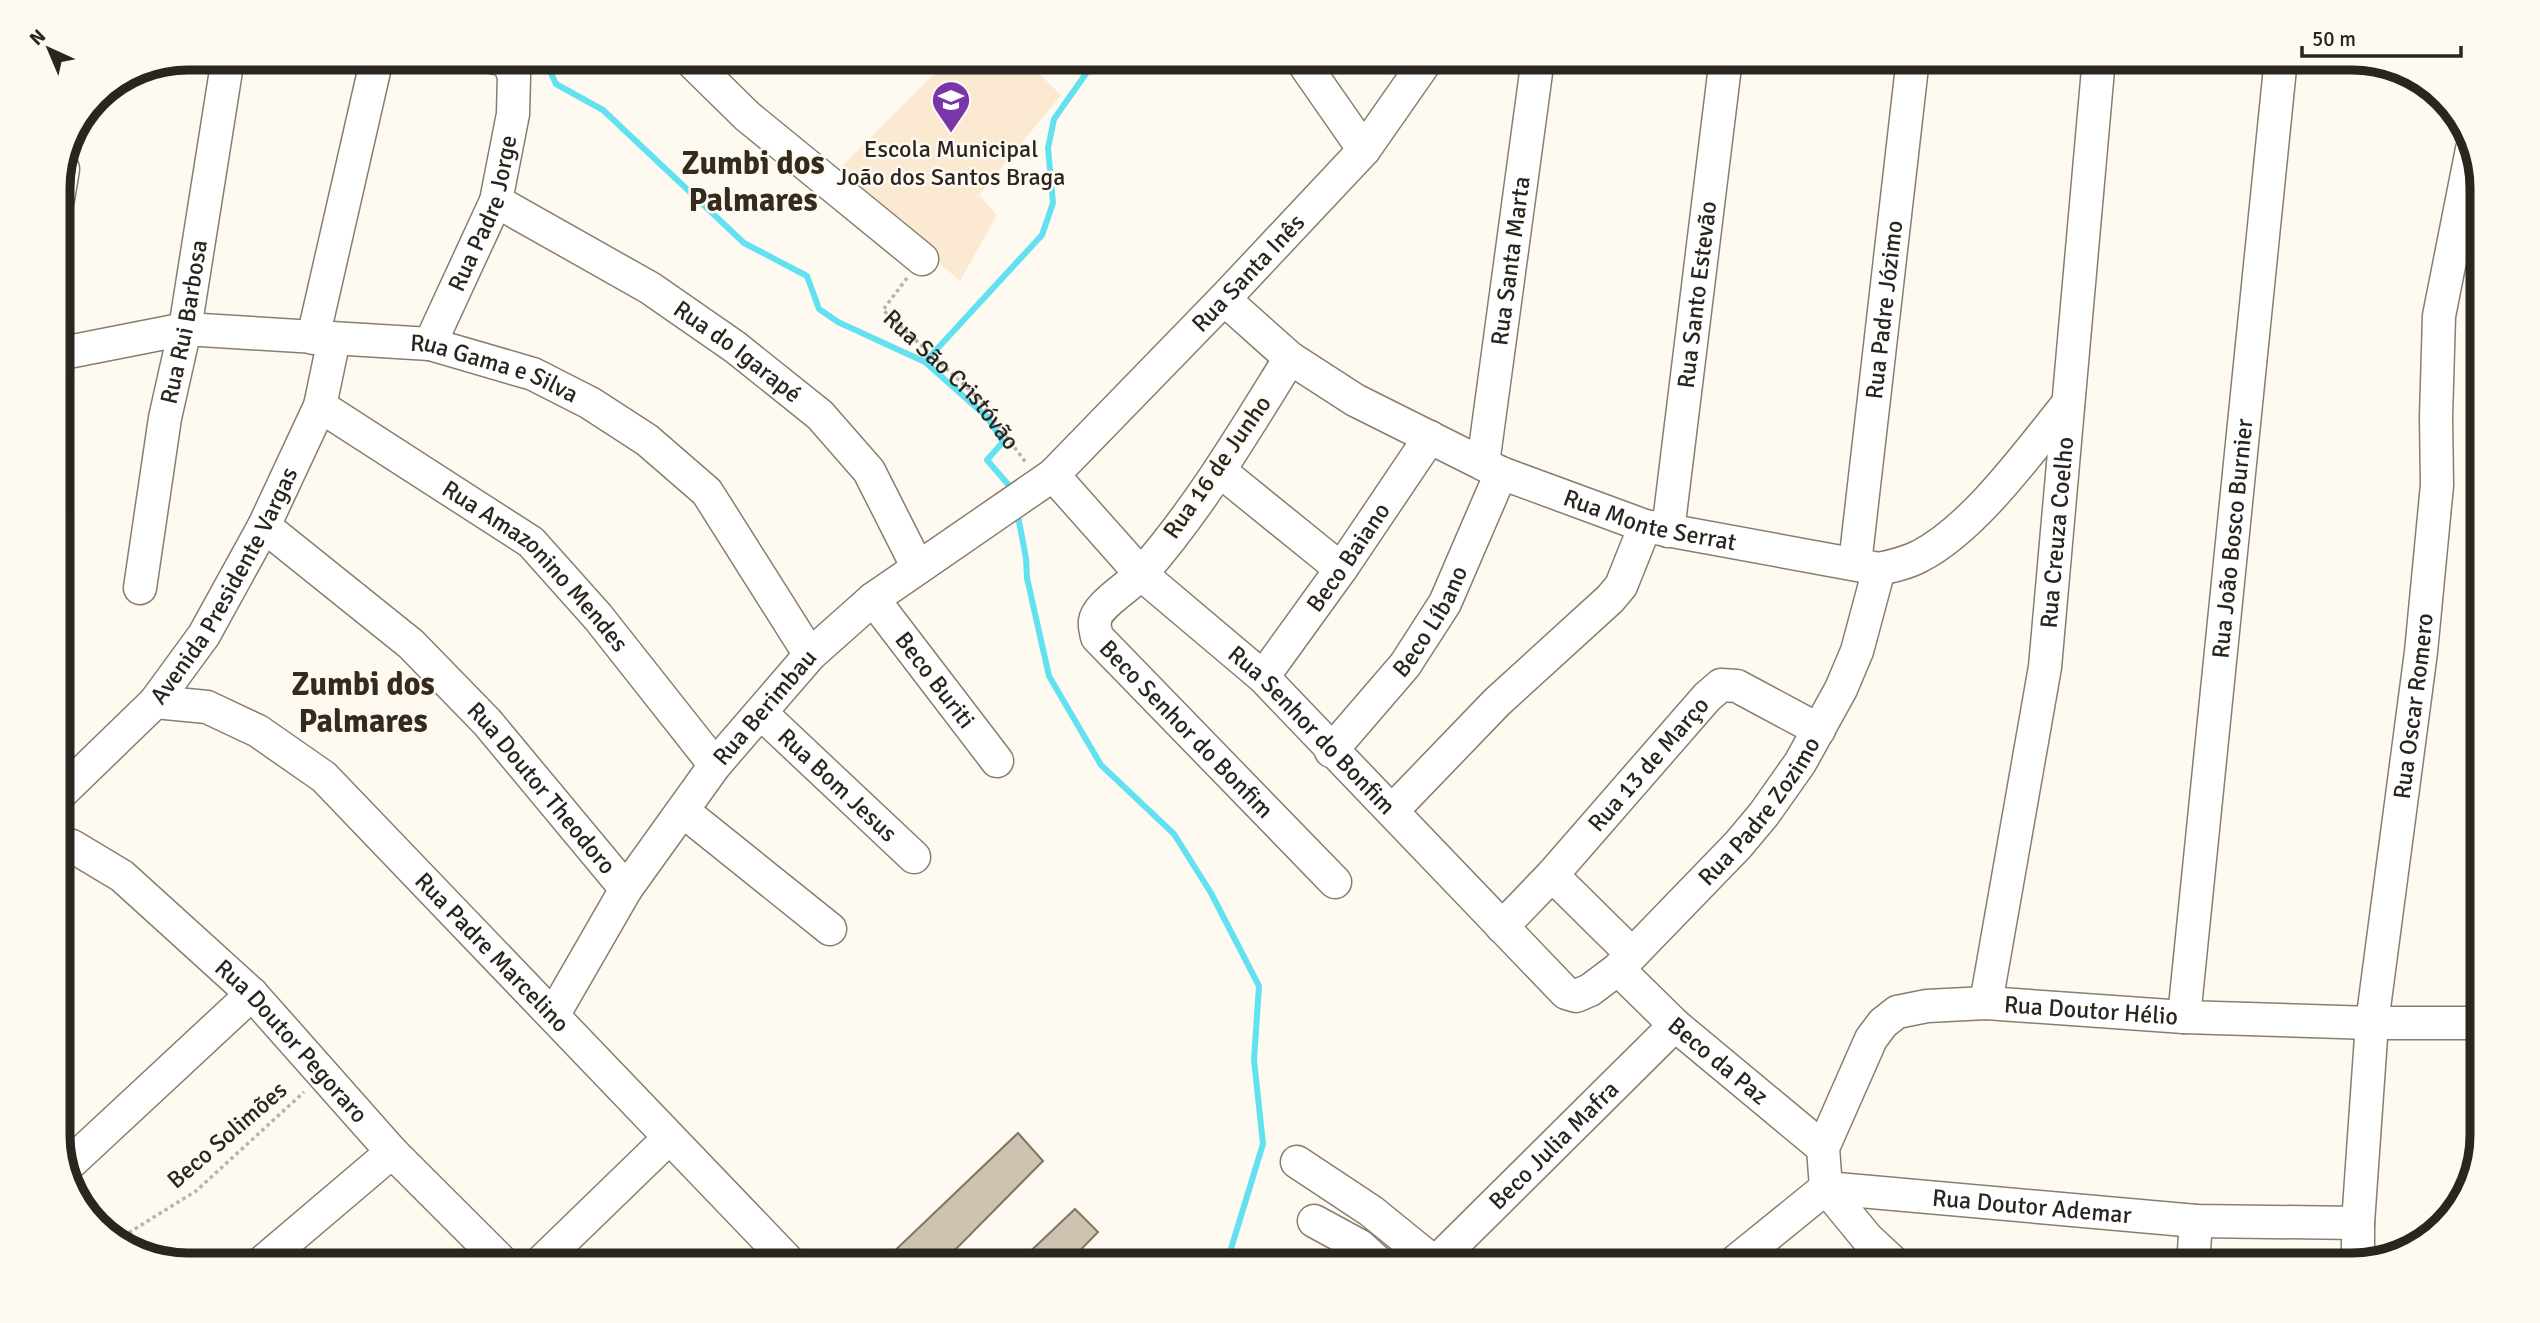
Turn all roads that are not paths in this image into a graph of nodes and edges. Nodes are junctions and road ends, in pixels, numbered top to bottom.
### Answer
1 (226, 70) edge
2 (375, 70) edge
3 (506, 70) edge
4 (700, 70) edge
5 (1308, 70) edge
6 (1420, 70) edge
7 (1537, 70) edge
8 (1724, 70) edge
9 (1912, 70) edge
10 (2098, 70) edge
11 (2280, 70) edge
12 (1364, 150) junction
13 (496, 201) junction
14 (2470, 206) edge
15 (922, 259) road end
16 (1224, 299) junction
17 (184, 329) junction
18 (324, 338) junction
19 (430, 344) junction
20 (70, 352) edge
21 (1290, 358) junction
22 (320, 406) junction
23 (2066, 406) junction
24 (1430, 437) junction
25 (1492, 468) junction
26 (1220, 471) junction
27 (1046, 479) junction
28 (264, 526) junction
29 (1656, 528) junction
30 (917, 566) junction
31 (1867, 566) junction
32 (1341, 569) junction
33 (1141, 574) junction
34 (141, 588) dead end
35 (873, 599) junction
36 (810, 655) junction
37 (1263, 677) junction
38 (155, 702) junction
39 (761, 713) junction
40 (1819, 730) junction
41 (1331, 751) junction
42 (997, 761) dead end
43 (715, 765) junction
44 (70, 784) edge
45 (683, 811) junction
46 (1392, 811) junction
47 (70, 845) edge
48 (914, 857) dead end
49 (1552, 874) junction
50 (1335, 882) dead end
51 (626, 889) junction
52 (1502, 927) junction
53 (830, 929) dead end
54 (1625, 961) junction
55 (1566, 993) joint
56 (252, 994) junction
57 (1986, 1003) junction
58 (554, 1014) junction
59 (2184, 1017) junction
60 (2372, 1023) junction
61 (2470, 1023) edge
62 (1675, 1025) junction
63 (669, 1138) junction
64 (1823, 1148) junction
65 (392, 1152) junction
66 (73, 1161) edge
67 (1297, 1162) dead end
68 (1826, 1188) junction
69 (1314, 1221) dead end
70 (2196, 1221) junction
71 (2358, 1223) junction
72 (280, 1253) edge
73 (493, 1253) edge
74 (550, 1253) edge
75 (780, 1253) edge
76 (1368, 1253) edge
77 (1421, 1253) edge
78 (1445, 1253) edge
79 (1746, 1253) edge
80 (1883, 1253) edge
81 (2194, 1253) edge
82 (2358, 1253) edge

1 - 17 street, Rua Rui Barbosa
2 - 18 street, Avenida Presidente Vargas
3 - 13 street, Rua Padre Jorge
4 - 15 street
5 - 12 street
6 - 12 street, Rua Santa Inês
7 - 25 street, Rua Santa Marta
8 - 29 street, Rua Santo Estevão
9 - 31 street, Rua Padre Józimo
10 - 23 street, Rua Creuza Coelho
11 - 59 street, Rua João Bosco Burnier
12 - 16 street, Rua Santa Inês
13 - 19 street, Rua Padre Jorge
13 - 30 street, Rua do Igarapé
14 - 60 street, Rua Oscar Romero
16 - 21 street, Rua Monte Serrat
16 - 27 street, Rua Santa Inês
17 - 18 street, Rua Gama e Silva
17 - 20 street, Rua Gama e Silva
17 - 34 street, Rua Rui Barbosa
18 - 19 street, Rua Gama e Silva
18 - 22 street, Avenida Presidente Vargas
19 - 36 street, Rua Gama e Silva
21 - 24 street, Rua Monte Serrat
21 - 26 street, Rua 16 de Junho
22 - 28 street, Avenida Presidente Vargas
22 - 43 street, Rua Amazonino Mendes
23 - 31 street, Rua Monte Serrat
23 - 57 street, Rua Creuza Coelho
24 - 25 street, Rua Monte Serrat
24 - 32 street, Beco Baiano
25 - 29 street, Rua Monte Serrat
25 - 41 street, Beco Líbano
26 - 32 street
26 - 33 street, Rua 16 de Junho
27 - 30 street, Rua Berimbau
27 - 33 street, Rua Senhor do Bonfim
28 - 38 street, Avenida Presidente Vargas
28 - 51 street, Rua Doutor Theodoro
29 - 31 street, Rua Monte Serrat
29 - 46 street, Rua Santo Estevão
30 - 35 street, Rua Berimbau
31 - 40 street, Rua Padre Zozimo
32 - 37 street, Beco Baiano
33 - 37 street, Rua Senhor do Bonfim
33 - 50 street, Beco Senhor do Bonfim
35 - 36 street, Rua Berimbau
35 - 42 street, Beco Buriti
36 - 39 street, Rua Berimbau
37 - 41 street, Rua Senhor do Bonfim
38 - 44 street, Avenida Presidente Vargas
38 - 58 street, Rua Padre Marcelino
39 - 43 street, Rua Berimbau
39 - 48 street, Rua Bom Jesus
40 - 49 street, Rua 13 de Março
40 - 54 street, Rua Padre Zozimo
41 - 46 street, Rua Senhor do Bonfim
43 - 45 street, Rua Berimbau
45 - 51 street, Rua Berimbau
45 - 53 street
46 - 52 street, Rua Senhor do Bonfim
47 - 56 street, Rua Doutor Pegoraro
49 - 52 street, Rua 13 de Março
49 - 54 street, Beco da Paz
51 - 58 street, Rua Berimbau
52 - 55 street, Rua Senhor do Bonfim
54 - 55 street, Rua Padre Zozimo
54 - 62 street, Beco da Paz
56 - 65 street, Rua Doutor Pegoraro
56 - 66 street
57 - 59 street, Rua Doutor Hélio
57 - 64 street, Rua Doutor Hélio
58 - 63 street, Rua Padre Marcelino
59 - 60 street, Rua Doutor Hélio
60 - 61 street, Rua Doutor Hélio
60 - 71 street, Rua Oscar Romero
62 - 64 street, Beco da Paz
62 - 78 street, Beco Julia Mafra
63 - 74 street
63 - 75 street, Rua Padre Marcelino
64 - 68 street, Rua Doutor Hélio
65 - 72 street
65 - 73 street, Rua Doutor Pegoraro
67 - 77 street
68 - 70 street, Rua Doutor Ademar
68 - 79 street
68 - 80 street
69 - 76 street
70 - 71 street, Rua Doutor Ademar
70 - 81 street
71 - 82 street, Rua Oscar Romero

